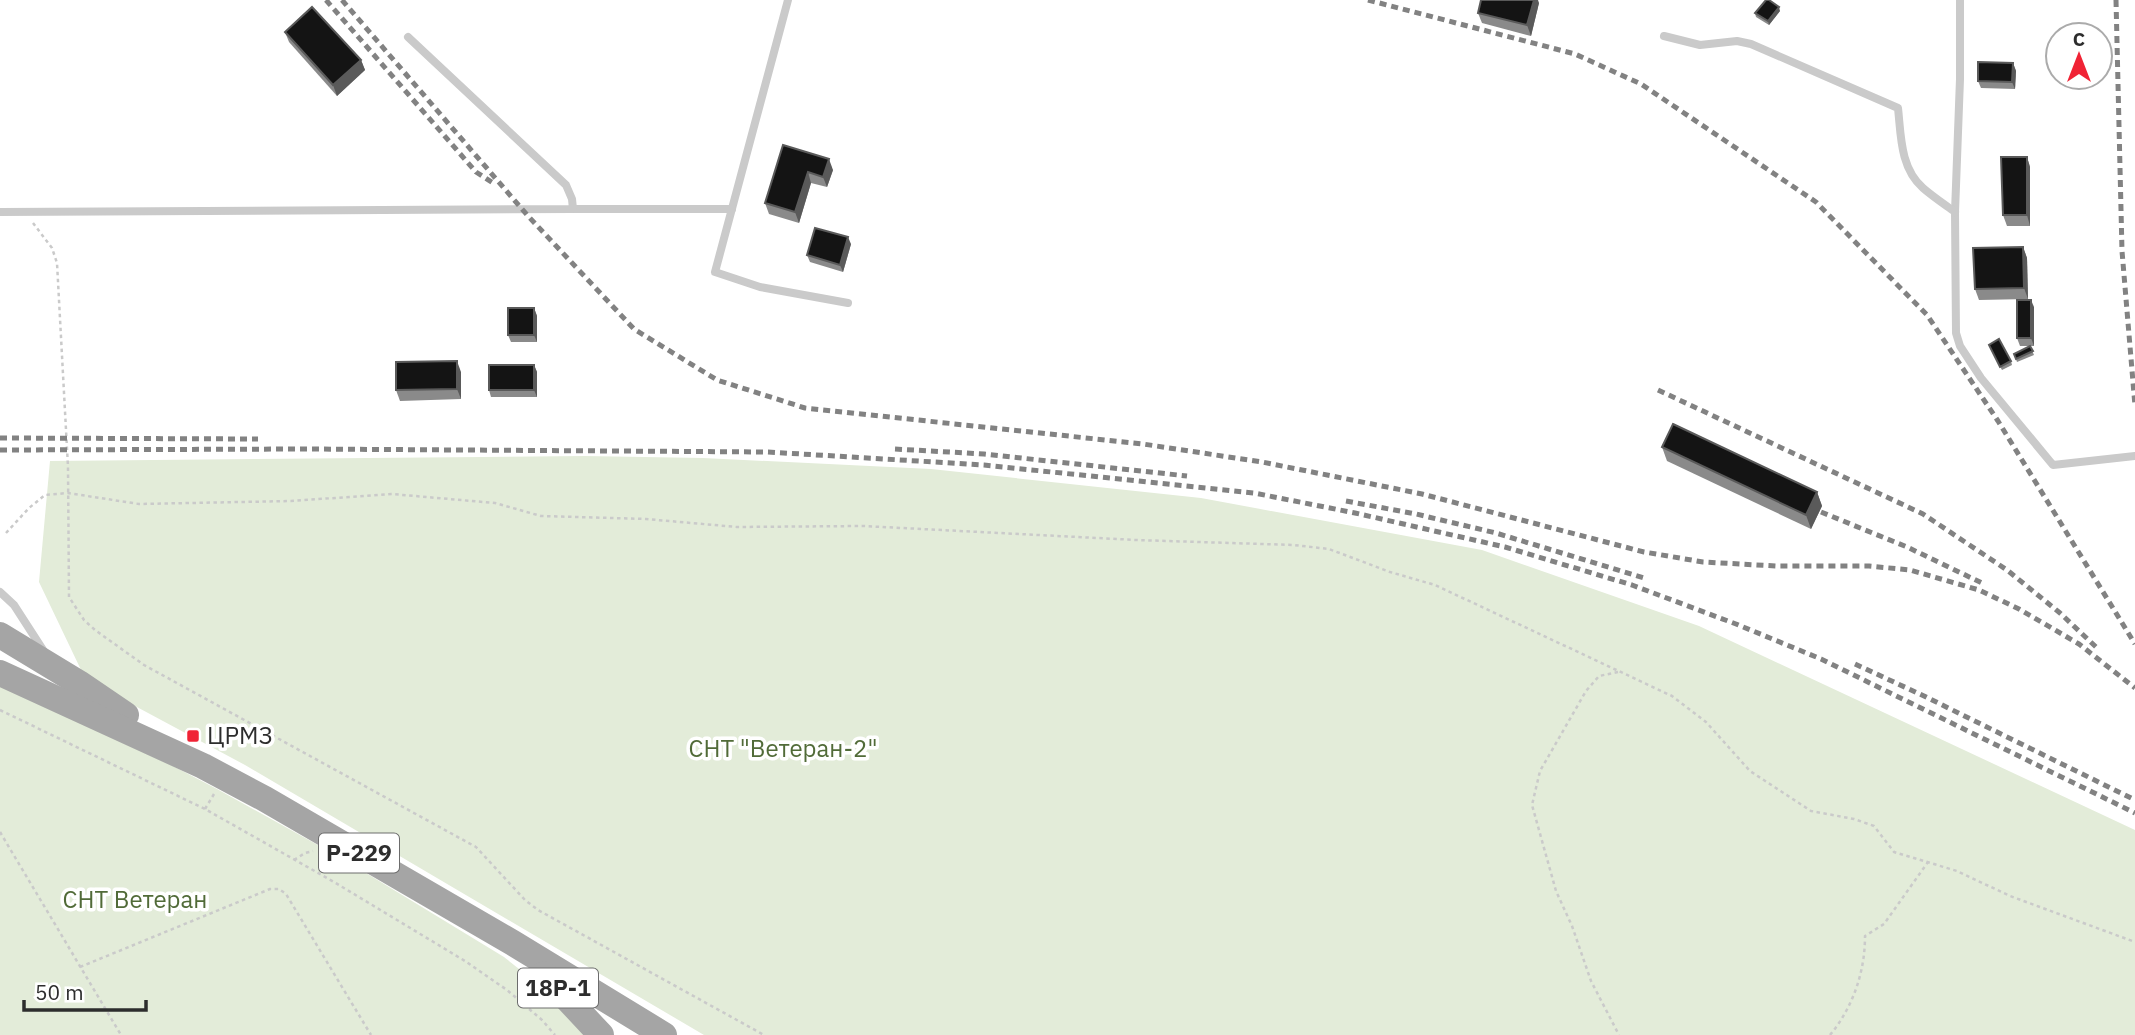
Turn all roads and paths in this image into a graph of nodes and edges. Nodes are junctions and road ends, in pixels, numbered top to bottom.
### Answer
1 (788, 0) edge
2 (1960, 0) edge
3 (1664, 36) dead end
4 (408, 37) dead end
5 (573, 209) junction
6 (732, 209) junction
7 (0, 212) edge
8 (24, 212) junction
9 (1955, 212) junction
10 (848, 303) dead end
11 (2135, 456) edge
12 (68, 493) junction
13 (6, 533) dead end
14 (0, 592) edge
15 (0, 635) edge
16 (54, 667) junction
17 (1619, 672) junction
18 (0, 673) edge
19 (0, 710) edge
20 (203, 766) junction
21 (212, 798) dead end
22 (205, 809) junction
23 (0, 832) edge
24 (1928, 862) junction
25 (2135, 942) edge
26 (513, 943) junction
27 (80, 967) junction
28 (121, 1035) edge
29 (371, 1035) edge
30 (555, 1035) edge
31 (601, 1035) edge
32 (664, 1035) edge
33 (764, 1035) edge
34 (1619, 1035) edge
35 (1830, 1035) edge

1 - 6 lane
2 - 9 lane
3 - 9 lane
4 - 5 lane
5 - 6 lane
5 - 8 lane
6 - 10 lane
7 - 8 lane
8 - 12 path
9 - 11 lane
12 - 13 path
12 - 17 path
12 - 33 path
14 - 16 lane
15 - 16 main road, Р-229
16 - 20 main road, Р-229
17 - 24 path
17 - 34 path
18 - 20 main road, Р-229
19 - 22 path
20 - 26 main road, Р-229
21 - 22 path
22 - 30 path
23 - 27 path
24 - 25 path
24 - 35 path
26 - 31 main road, 18Р-1
26 - 32 main road, Р-229
27 - 28 path
27 - 29 path

